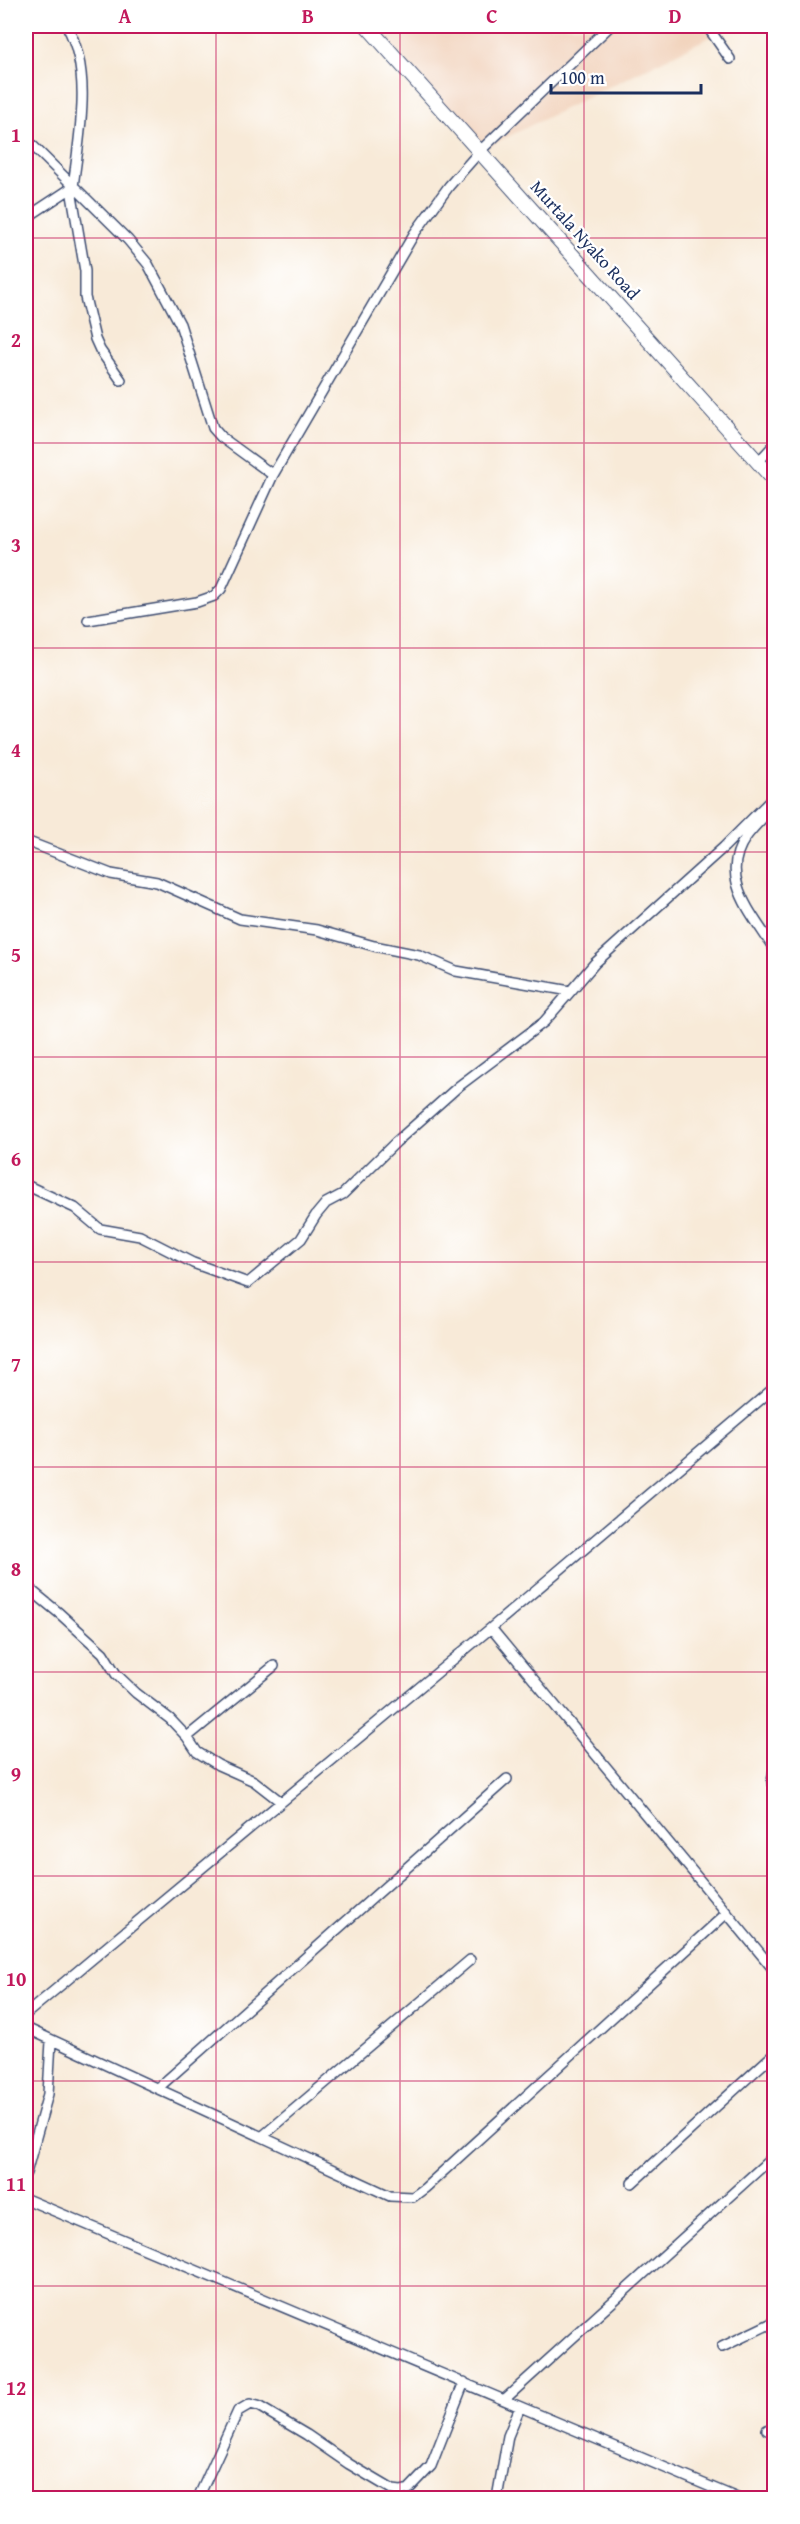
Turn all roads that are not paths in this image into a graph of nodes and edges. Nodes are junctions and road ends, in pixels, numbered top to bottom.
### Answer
1 (67, 26) edge
2 (367, 26) edge
3 (610, 26) edge
4 (707, 26) edge
5 (730, 59) dead end
6 (26, 139) edge
7 (481, 150) junction
8 (72, 188) junction
9 (26, 218) edge
10 (121, 380) dead end
11 (774, 445) edge
12 (758, 462) junction
13 (273, 475) junction
14 (774, 480) edge
15 (88, 620) dead end
16 (774, 797) edge
17 (774, 806) edge
18 (26, 841) edge
19 (774, 949) edge
20 (570, 991) junction
21 (26, 1185) edge
22 (772, 1394) edge
23 (26, 1586) edge
24 (491, 1629) junction
25 (274, 1666) dead end
26 (187, 1737) junction
27 (774, 1770) edge
28 (507, 1779) dead end
29 (772, 1782) dead end
30 (281, 1802) junction
31 (727, 1913) junction
32 (470, 1960) dead end
33 (774, 1970) edge
34 (26, 2014) edge
35 (26, 2028) edge
36 (51, 2041) junction
37 (774, 2054) edge
38 (158, 2088) junction
39 (264, 2135) junction
40 (774, 2156) edge
41 (26, 2173) edge
42 (632, 2183) dead end
43 (26, 2199) edge
44 (774, 2322) edge
45 (722, 2346) dead end
46 (464, 2382) junction
47 (505, 2399) junction
48 (520, 2407) junction
49 (198, 2499) edge
50 (497, 2499) edge
51 (736, 2499) edge

1 - 8 street
2 - 7 street, Murtala Nyako Road
3 - 7 street
4 - 5 street
6 - 8 street
7 - 12 street, Murtala Nyako Road
7 - 13 street
8 - 9 street
8 - 10 street
8 - 13 street
11 - 12 street
12 - 14 street, Murtala Nyako Road
13 - 15 street
16 - 20 street
17 - 19 street
18 - 20 street
20 - 21 street
22 - 24 street
23 - 26 street
24 - 30 street
24 - 31 street
25 - 26 street
26 - 30 street
27 - 29 street
28 - 38 street
30 - 34 street
31 - 33 street
31 - 39 street
32 - 39 street
35 - 36 street
36 - 38 street
36 - 41 street
37 - 42 street
38 - 39 street
40 - 47 street
43 - 46 street
44 - 45 street
46 - 47 street
46 - 49 street
47 - 48 street
48 - 50 street
48 - 51 street

